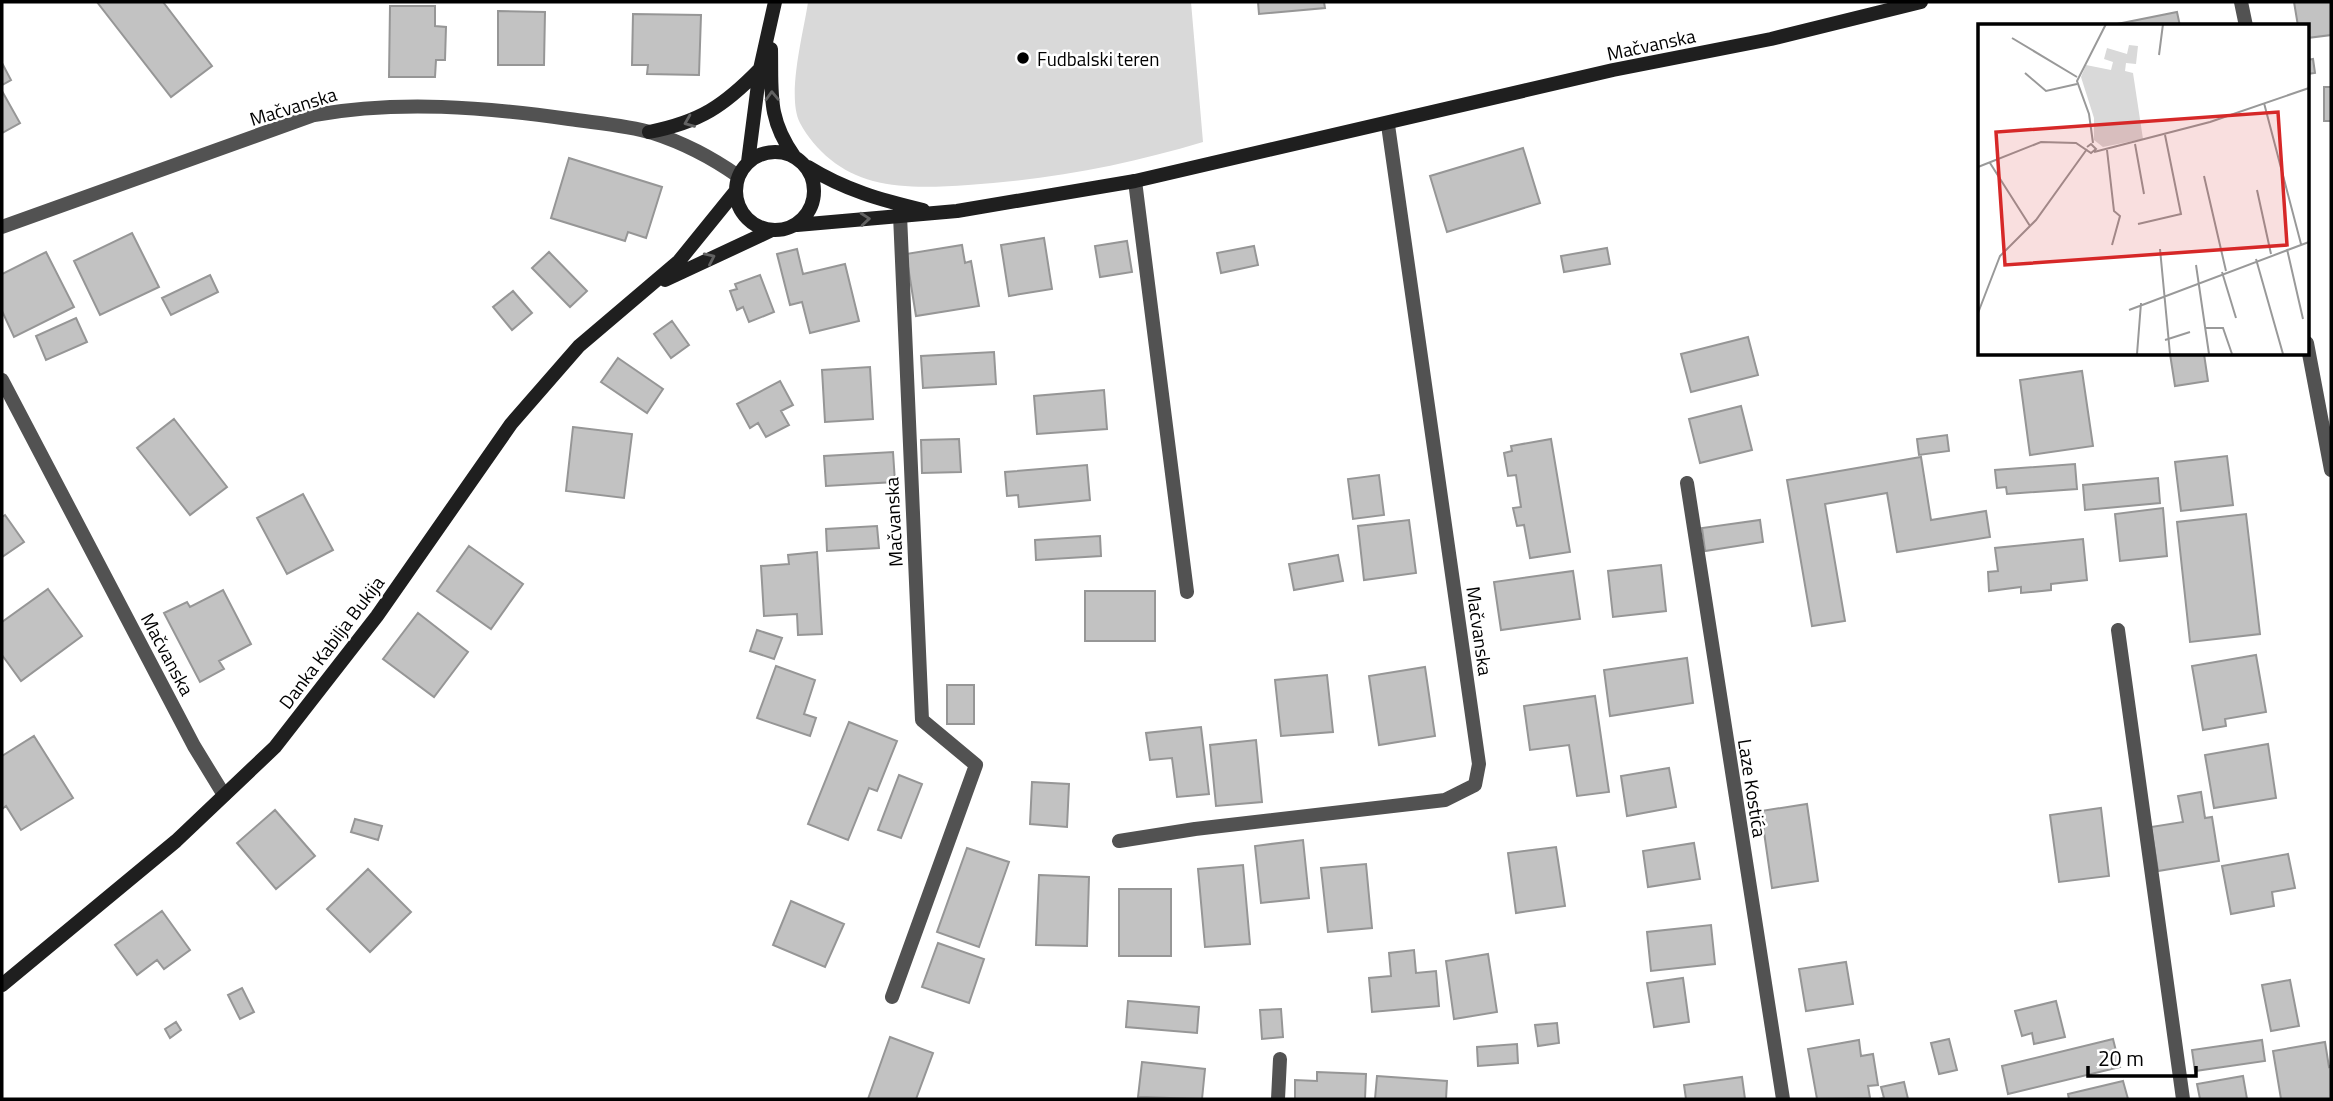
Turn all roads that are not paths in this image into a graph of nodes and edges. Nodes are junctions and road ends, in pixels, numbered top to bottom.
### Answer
1 (775, 2) edge
2 (1921, 2) edge
3 (2241, 2) edge
4 (2246, 24) edge
5 (771, 30) junction
6 (760, 69) junction
7 (1388, 125) junction
8 (649, 132) junction
9 (794, 156) junction
10 (748, 162) junction
11 (807, 166) junction
12 (738, 176) junction
13 (1135, 181) junction
14 (736, 192) junction
15 (938, 213) junction
16 (900, 215) junction
17 (797, 225) junction
18 (2, 227) edge
19 (770, 231) junction
20 (652, 287) junction
21 (2308, 348) edge
22 (2, 380) edge
23 (2331, 470) edge
24 (1687, 483) dead end
25 (1187, 592) dead end
26 (2118, 630) dead end
27 (224, 795) junction
28 (1119, 841) dead end
29 (2, 985) edge
30 (892, 997) dead end
31 (1280, 1059) dead end
32 (1278, 1099) edge
33 (1783, 1099) edge
34 (2183, 1099) edge

1 - 5 street
2 - 7 street, Mačvanska
3 - 4 street
5 - 6 street
9 -> 5 street
6 -> 8 street
6 - 10 street
7 - 13 street, Mačvanska
7 - 28 street, Mačvanska
8 - 12 street, Mačvanska
8 - 18 street, Mačvanska
9 - 10 street
9 - 11 street
10 - 12 street
11 - 15 street
11 - 17 street
12 - 14 street
13 - 15 street, Mačvanska
13 - 25 street
14 - 19 street
14 - 20 street
15 - 16 street, Mačvanska
17 -> 16 street, Mačvanska
16 - 30 street, Mačvanska
17 - 19 street
20 -> 19 street
20 - 27 street, Danka Kabilja Bukija
21 - 23 street
22 - 27 street, Mačvanska
24 - 33 street, Laze Kostića
26 - 34 street
27 - 29 street, Danka Kabilja Bukija
31 - 32 street

